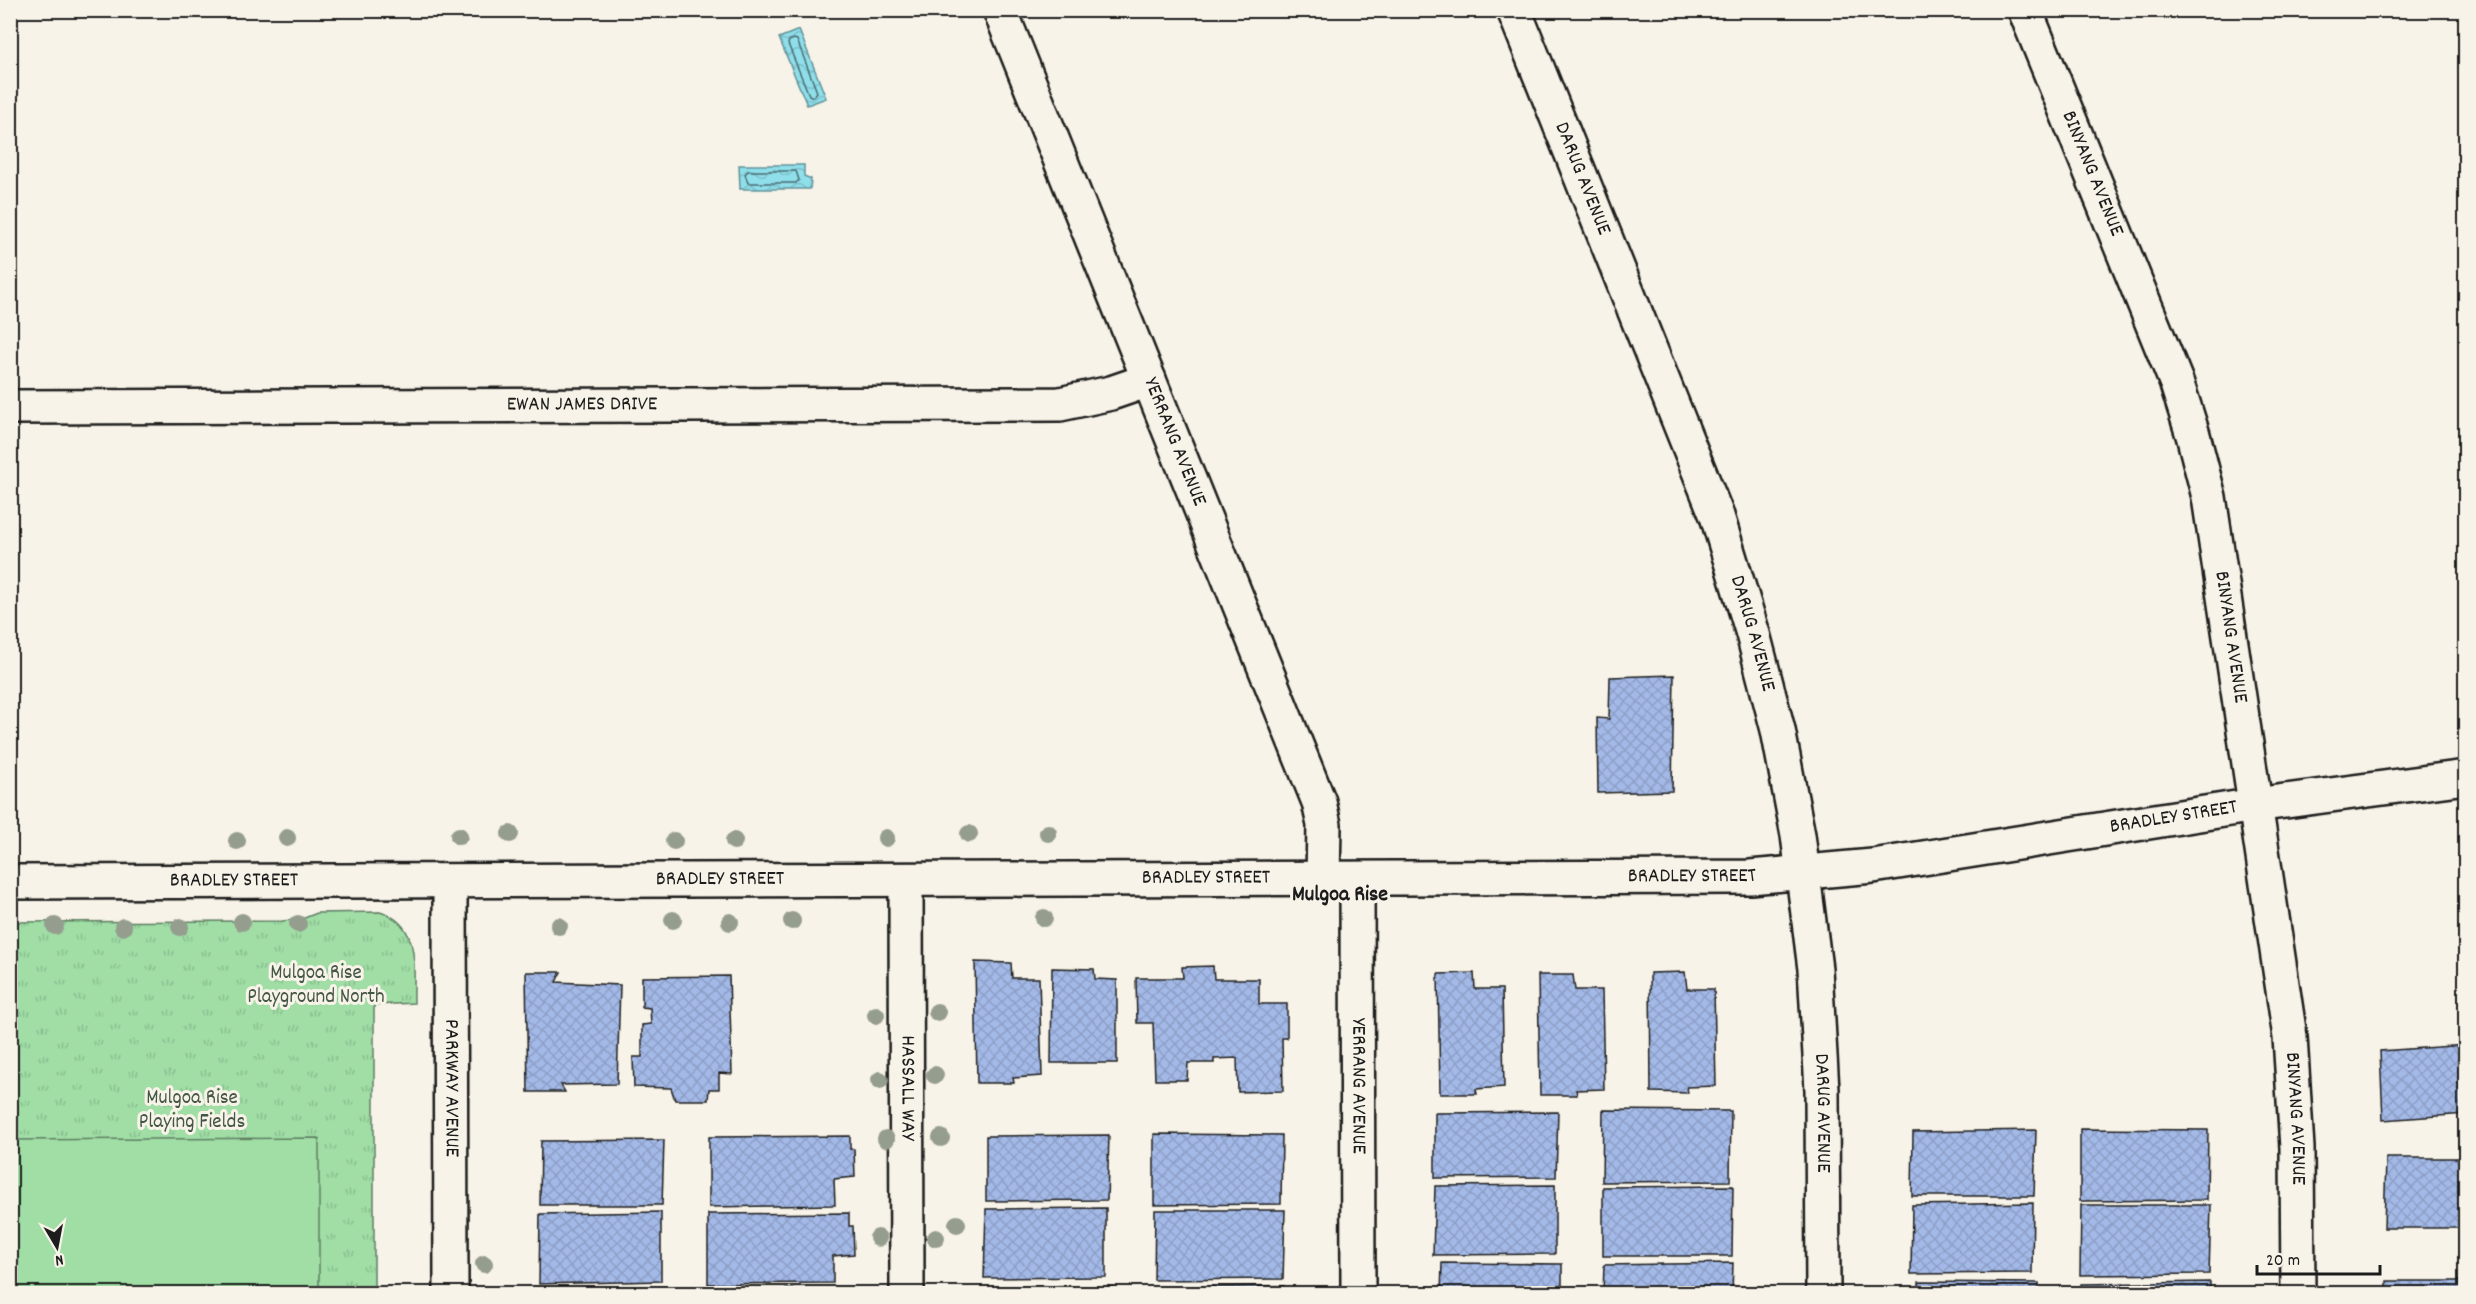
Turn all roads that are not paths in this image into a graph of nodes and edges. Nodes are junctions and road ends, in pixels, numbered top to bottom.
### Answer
1 (1000, 10) edge
2 (1514, 10) edge
3 (2025, 10) edge
4 (1149, 380) junction
5 (10, 407) edge
6 (2466, 777) edge
7 (2255, 805) junction
8 (1804, 873) junction
9 (1323, 879) junction
10 (1357, 879) junction
11 (906, 881) junction
12 (10, 882) edge
13 (450, 882) junction
14 (451, 1293) edge
15 (907, 1293) edge
16 (1358, 1293) edge
17 (1823, 1293) edge
18 (2298, 1293) edge

1 - 4 street, YERRANG AVENUE
2 - 8 street, DARUG AVENUE
3 - 7 street, BINYANG AVENUE
4 - 5 street, EWAN JAMES DRIVE
4 - 9 street, YERRANG AVENUE
6 - 7 street, BRADLEY STREET
7 - 8 street, BRADLEY STREET
7 - 18 street, BINYANG AVENUE
8 - 10 street, BRADLEY STREET
8 - 17 street, DARUG AVENUE
9 - 10 street, BRADLEY STREET
9 - 11 street, BRADLEY STREET
10 - 16 street, YERRANG AVENUE
11 - 13 street, BRADLEY STREET
11 - 15 street, HASSALL WAY
12 - 13 street, BRADLEY STREET
13 - 14 street, PARKWAY AVENUE

